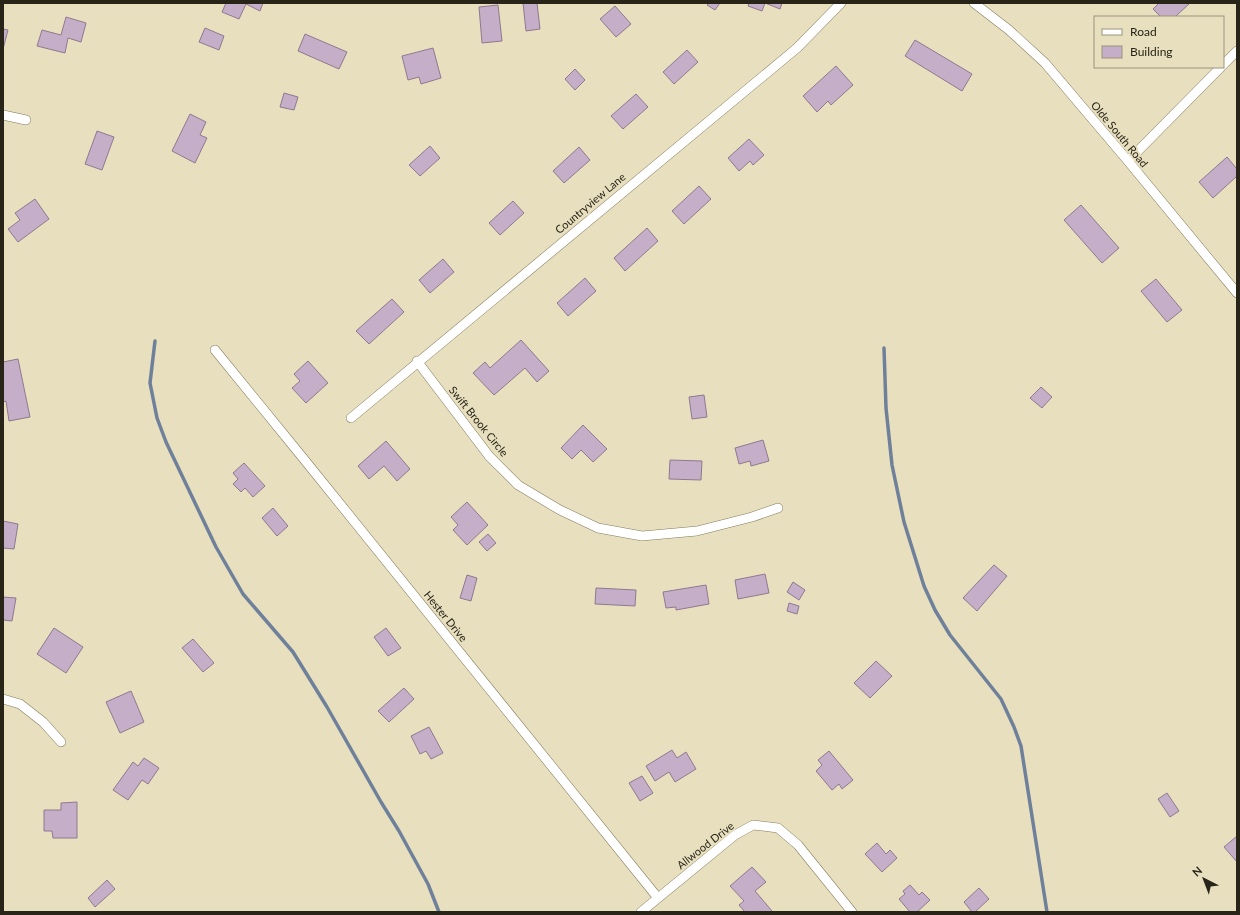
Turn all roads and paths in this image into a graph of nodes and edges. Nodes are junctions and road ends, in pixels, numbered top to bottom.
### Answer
1 (841, 3) edge
2 (974, 3) edge
3 (1237, 51) edge
4 (1224, 64) edge
5 (1220, 68) edge
6 (3, 115) edge
7 (26, 120) dead end
8 (1128, 161) junction
9 (1237, 292) edge
10 (215, 350) dead end
11 (417, 361) junction
12 (350, 418) dead end
13 (778, 508) dead end
14 (3, 699) edge
15 (61, 742) dead end
16 (658, 898) junction
17 (641, 912) edge
18 (852, 912) edge

1 - 11 street, Countryview Lane
2 - 8 street, Olde South Road
3 - 4 street
5 - 8 street
6 - 7 street
8 - 9 street, Olde South Road
10 - 16 street, Hester Drive
11 - 12 street, Countryview Lane
11 - 13 street, Swift Brook Circle
14 - 15 street
16 - 17 street, Allwood Drive
16 - 18 street, Allwood Drive

